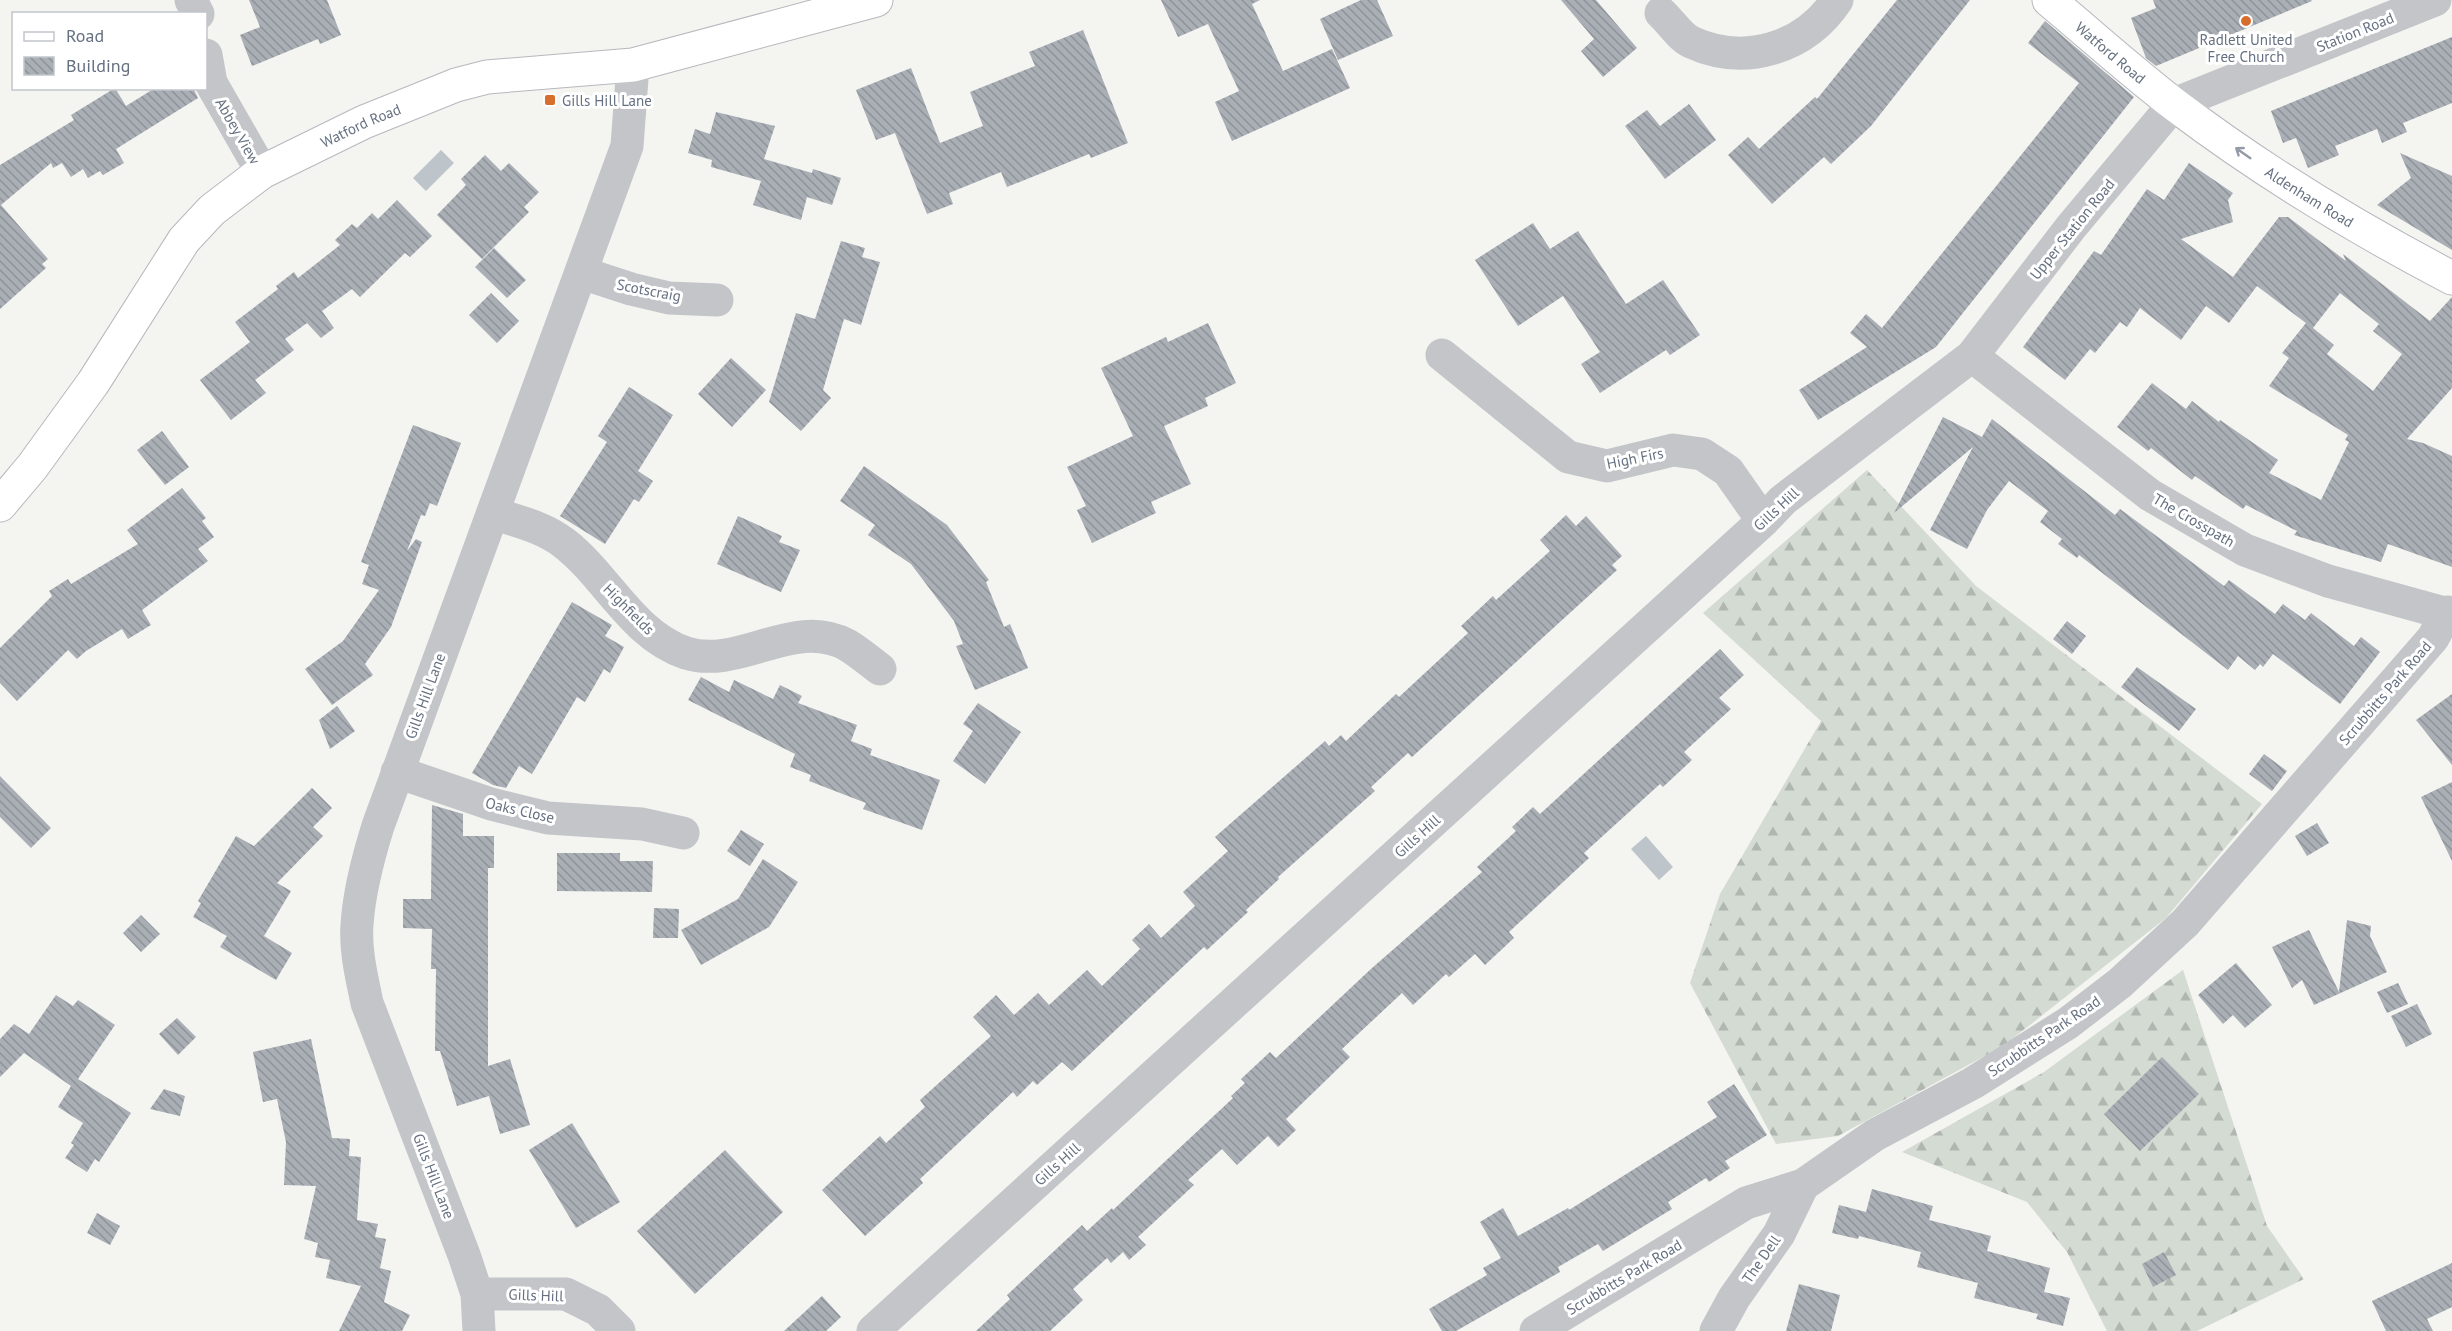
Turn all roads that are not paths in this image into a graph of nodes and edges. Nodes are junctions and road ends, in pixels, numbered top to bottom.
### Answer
1 (876, 0) edge
2 (1837, 0) edge
3 (2049, 0) edge
4 (2435, 0) edge
5 (1661, 13) dead end
6 (207, 61) edge
7 (633, 65) junction
8 (2174, 104) junction
9 (262, 172) junction
10 (582, 273) junction
11 (2452, 278) edge
12 (717, 300) dead end
13 (1442, 355) dead end
14 (1972, 357) junction
15 (0, 505) edge
16 (493, 513) junction
17 (1763, 521) junction
18 (2450, 613) edge
19 (880, 669) dead end
20 (397, 772) junction
21 (683, 833) dead end
22 (1803, 1185) junction
23 (477, 1293) junction
24 (479, 1331) edge
25 (619, 1331) edge
26 (873, 1331) edge
27 (1536, 1331) edge
28 (1716, 1331) edge

1 - 7 main road, Watford Road
2 - 5 street
3 - 8 main road, Watford Road
4 - 8 street, Station Road
6 - 9 street, Abbey View
7 - 9 main road, Watford Road
7 - 10 street, Gills Hill Lane
11 -> 8 main road, Aldenham Road
8 - 14 street, Upper Station Road
9 - 15 main road, Watford Road
10 - 12 street, Scotscraig
10 - 16 street, Gills Hill Lane
13 - 17 street, High Firs
14 - 17 street, Gills Hill
14 - 18 street, The Crosspath
16 - 19 street, Highfields
16 - 20 street, Gills Hill Lane
17 - 26 street, Gills Hill
18 - 22 street, Scrubbitts Park Road
20 - 21 street, Oaks Close
20 - 23 street, Gills Hill Lane
22 - 27 street, Scrubbitts Park Road
22 - 28 street, The Dell
23 - 24 street, Gills Hill Lane
23 - 25 street, Gills Hill

